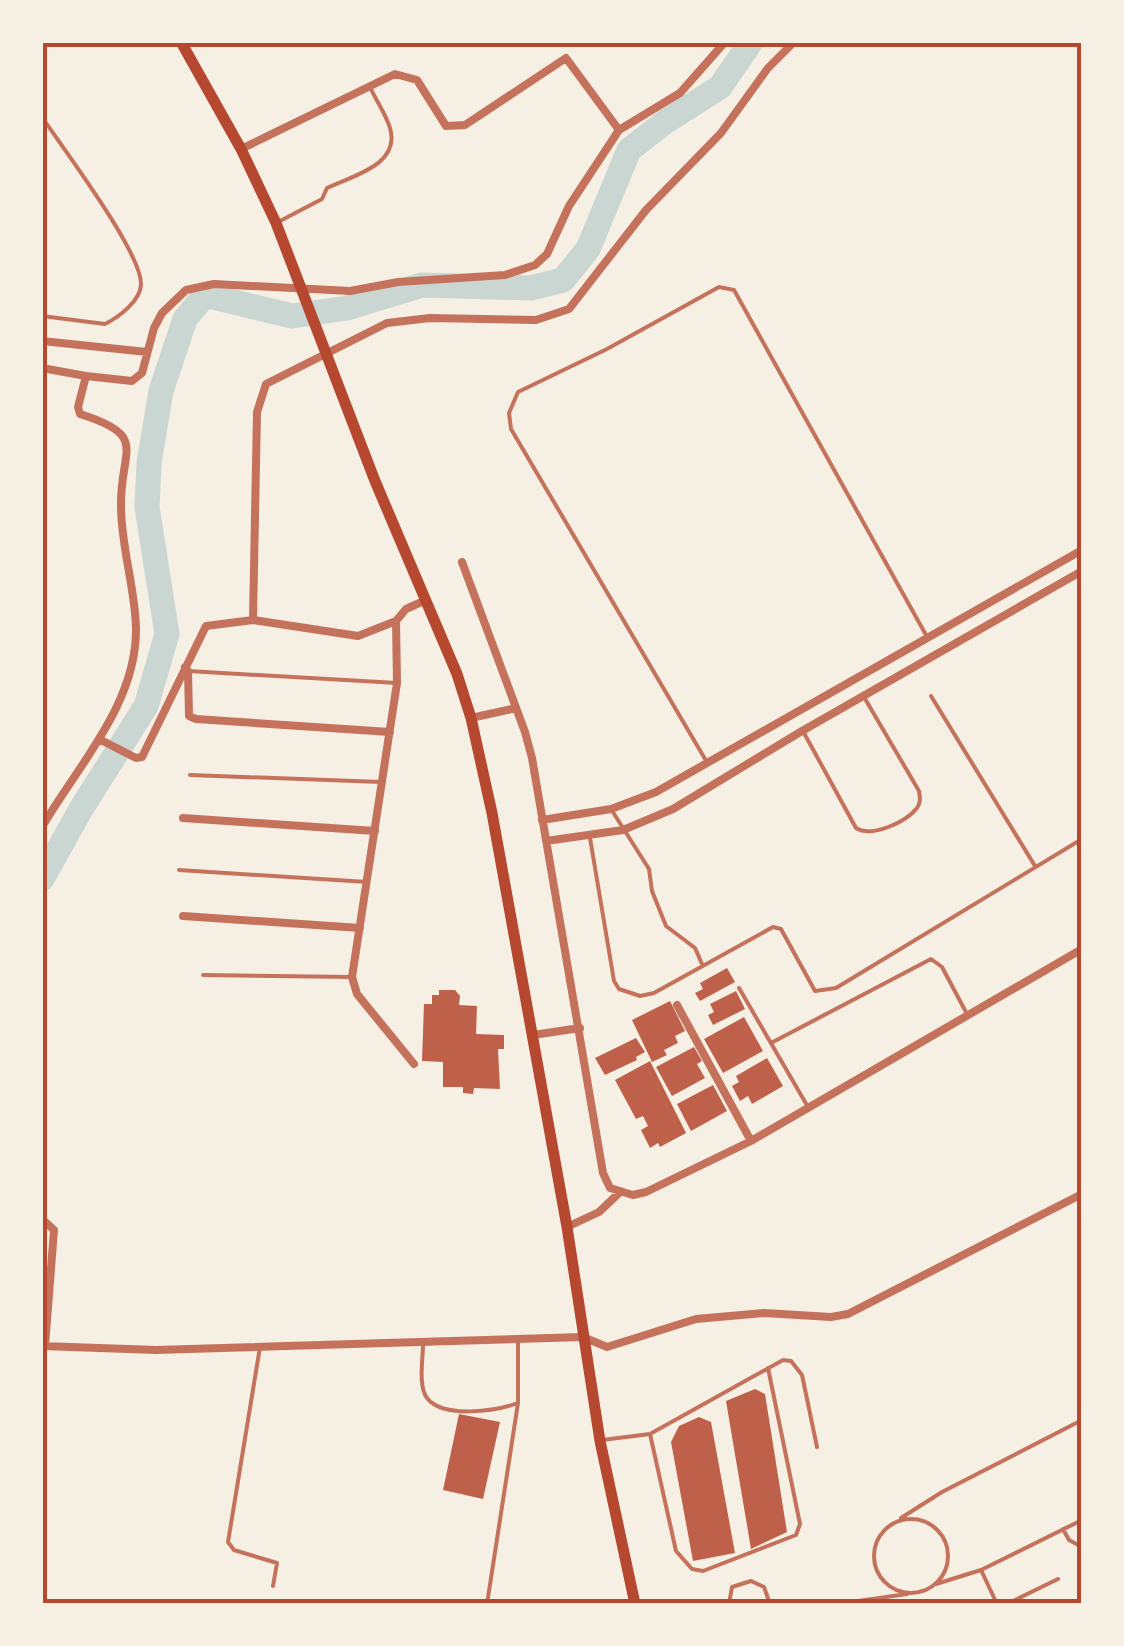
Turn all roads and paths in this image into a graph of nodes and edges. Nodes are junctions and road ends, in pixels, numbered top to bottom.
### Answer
1 (181, 42) edge
2 (725, 42) edge
3 (794, 42) edge
4 (369, 85) junction
5 (42, 117) edge
6 (619, 130) junction
7 (241, 149) junction
8 (276, 223) junction
9 (302, 290) junction
10 (42, 316) edge
11 (42, 342) edge
12 (326, 350) junction
13 (147, 352) junction
14 (42, 368) edge
15 (86, 378) junction
16 (1082, 550) edge
17 (462, 562) dead end
18 (1082, 571) edge
19 (426, 600) junction
20 (254, 620) junction
21 (396, 621) junction
22 (928, 638) junction
23 (187, 669) junction
24 (397, 684) junction
25 (930, 696) dead end
26 (864, 697) junction
27 (516, 708) junction
28 (471, 718) junction
29 (802, 731) junction
30 (390, 732) junction
31 (102, 741) junction
32 (708, 764) junction
33 (190, 775) dead end
34 (381, 782) junction
35 (611, 810) junction
36 (184, 818) dead end
37 (542, 820) junction
38 (42, 827) edge
39 (623, 830) junction
40 (375, 831) junction
41 (590, 835) junction
42 (1082, 839) edge
43 (546, 842) junction
44 (1035, 866) junction
45 (180, 870) dead end
46 (366, 882) junction
47 (182, 916) dead end
48 (360, 928) junction
49 (1082, 949) edge
50 (703, 966) junction
51 (203, 975) dead end
52 (352, 977) junction
53 (739, 988) dead end
54 (677, 1004) dead end
55 (967, 1014) junction
56 (580, 1028) junction
57 (533, 1035) junction
58 (771, 1043) junction
59 (414, 1064) dead end
60 (808, 1107) junction
61 (751, 1140) junction
62 (618, 1193) junction
63 (1082, 1194) edge
64 (42, 1219) edge
65 (567, 1227) junction
66 (45, 1296) edge
67 (583, 1337) junction
68 (518, 1338) junction
69 (423, 1344) junction
70 (44, 1346) edge
71 (260, 1347) junction
72 (42, 1357) edge
73 (768, 1368) junction
74 (518, 1403) junction
75 (1082, 1420) edge
76 (650, 1434) junction
77 (600, 1441) junction
78 (817, 1448) dead end
79 (1082, 1520) edge
80 (896, 1522) junction
81 (1063, 1530) junction
82 (1082, 1547) edge
83 (981, 1570) junction
84 (1058, 1578) dead end
85 (936, 1584) junction
86 (273, 1586) dead end
87 (917, 1593) junction
88 (487, 1604) edge
89 (635, 1604) edge
90 (729, 1604) edge
91 (770, 1604) edge
92 (837, 1604) edge
93 (997, 1604) edge
94 (1007, 1604) edge

1 - 7 main road
2 - 6 street
3 - 12 street
4 - 6 street
4 - 7 street
4 - 8 lane
5 - 10 lane
6 - 9 street
7 - 8 main road
8 - 9 main road
9 - 12 main road
9 - 13 street
11 - 13 street
12 - 19 main road
12 - 20 street
13 - 15 street
14 - 15 street
15 - 31 street
16 - 22 street
17 - 27 street
18 - 26 street
19 - 21 street
19 - 28 main road
20 - 21 street
20 - 23 street
21 - 24 street
22 - 32 street
22 - 32 lane
23 - 24 lane
23 - 30 street
23 - 31 street
24 - 30 street
25 - 44 lane
26 - 29 street
26 - 29 lane
27 - 28 street
27 - 37 street
28 - 57 main road
29 - 39 street
30 - 34 street
31 - 38 street
32 - 35 street
33 - 34 lane
34 - 40 street
35 - 37 street
35 - 39 lane
36 - 40 street
37 - 43 street
39 - 41 street
39 - 50 lane
40 - 46 street
41 - 43 street
41 - 50 lane
42 - 44 lane
43 - 56 street
44 - 50 lane
45 - 46 lane
46 - 48 street
47 - 48 street
48 - 52 street
49 - 55 street
51 - 52 lane
52 - 59 street
53 - 58 lane
54 - 61 street
55 - 58 lane
55 - 60 street
56 - 57 street
56 - 62 street
57 - 65 main road
58 - 60 lane
60 - 61 street
61 - 62 street
62 - 65 street
63 - 67 street
64 - 66 street
65 - 67 main road
66 - 70 street
67 - 68 street
67 - 77 main road
68 - 69 street
68 - 74 lane
69 - 71 street
69 - 74 lane
70 - 71 street
70 - 72 lane
71 - 86 lane
73 - 76 lane
73 - 76 lane
73 - 78 lane
74 - 88 lane
75 - 80 lane
76 - 77 lane
77 - 89 main road
79 - 81 lane
80 - 85 lane
80 - 87 lane
81 - 82 lane
81 - 83 lane
83 - 85 lane
83 - 93 lane
84 - 94 lane
85 - 87 lane
87 - 92 lane
90 - 91 lane

